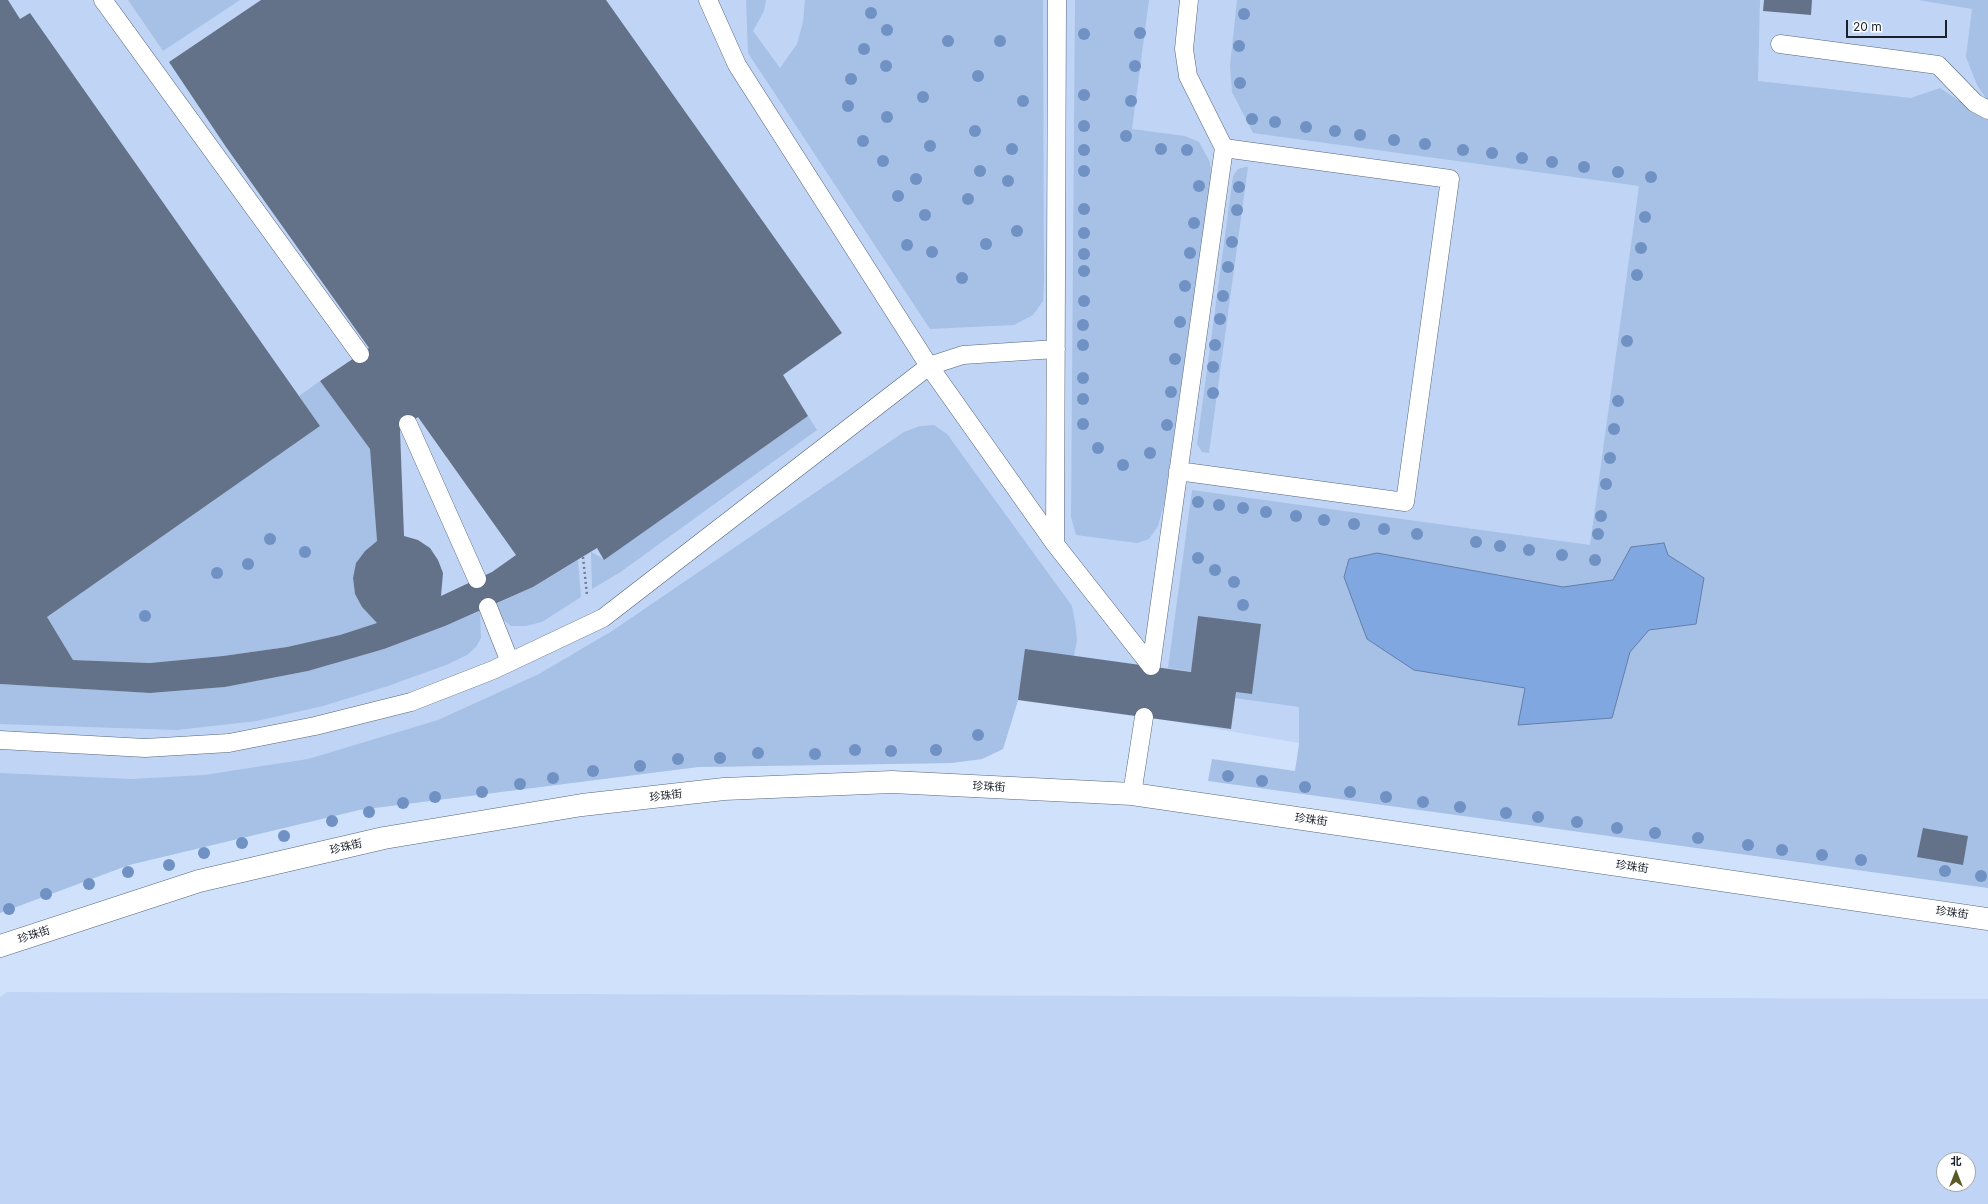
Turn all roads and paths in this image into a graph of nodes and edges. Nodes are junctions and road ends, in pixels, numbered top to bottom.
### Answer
1 (103, 0) edge
2 (708, 0) edge
3 (1057, 0) edge
4 (1189, 0) edge
5 (1780, 44) dead end
6 (1988, 110) edge
7 (1224, 148) junction
8 (1056, 349) junction
9 (360, 354) dead end
10 (929, 366) junction
11 (408, 424) dead end
12 (1178, 471) junction
13 (1055, 544) junction
14 (583, 557) dead end
15 (477, 579) dead end
16 (488, 608) dead end
17 (590, 624) junction
18 (510, 662) junction
19 (1144, 717) dead end
20 (0, 740) edge
21 (1132, 794) junction
22 (1988, 919) edge
23 (0, 946) edge

1 - 9 lane
2 - 10 lane
3 - 8 lane
4 - 7 lane
5 - 6 lane
7 - 12 lane
7 - 12 lane
8 - 10 lane
8 - 13 lane
10 - 13 lane
10 - 17 lane
11 - 15 lane
12 - 13 lane
14 - 17 path
16 - 18 lane
17 - 18 lane
18 - 20 lane
19 - 21 lane
21 - 22 street, 珍珠街
21 - 23 street, 珍珠街

